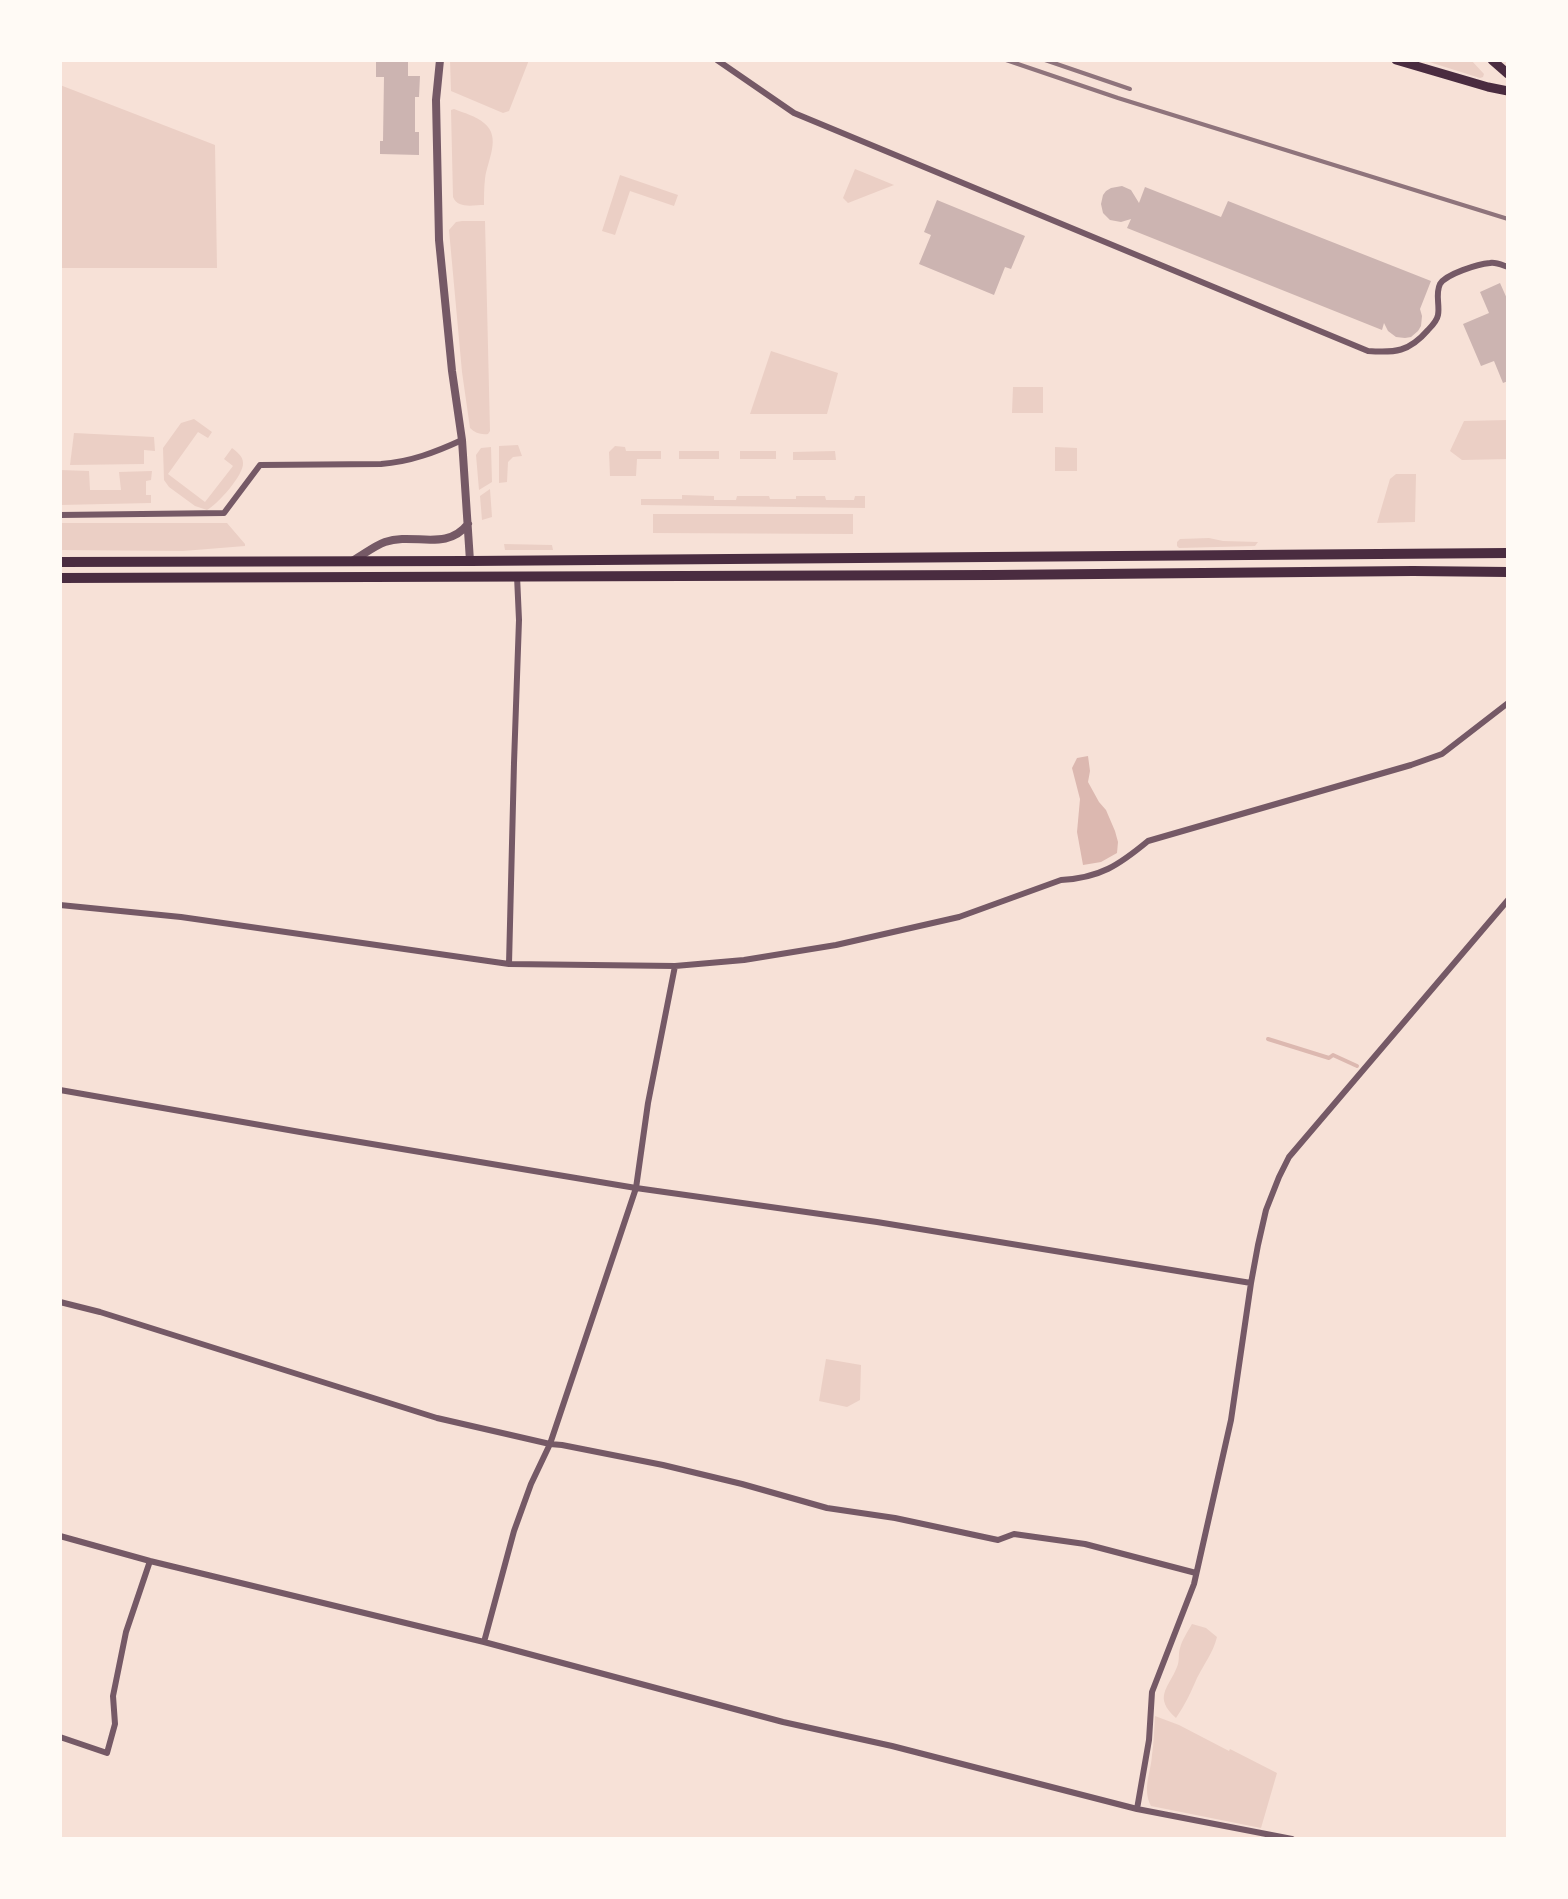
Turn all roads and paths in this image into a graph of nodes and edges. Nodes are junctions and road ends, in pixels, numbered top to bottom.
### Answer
1 (440, 60) edge
2 (717, 60) edge
3 (1396, 60) edge
4 (1492, 60) edge
5 (1508, 74) edge
6 (1508, 91) edge
7 (1508, 267) edge
8 (462, 440) junction
9 (60, 515) edge
10 (468, 524) junction
11 (1508, 553) edge
12 (352, 561) junction
13 (470, 561) junction
14 (60, 562) edge
15 (1508, 572) edge
16 (470, 576) junction
17 (517, 576) junction
18 (60, 578) edge
19 (1508, 703) edge
20 (1508, 900) edge
21 (60, 905) edge
22 (509, 964) junction
23 (675, 966) junction
24 (60, 1090) edge
25 (636, 1188) junction
26 (1251, 1283) junction
27 (60, 1302) edge
28 (550, 1444) junction
29 (60, 1536) edge
30 (150, 1561) junction
31 (1196, 1573) junction
32 (484, 1642) junction
33 (60, 1737) edge
34 (1137, 1809) junction
35 (1292, 1839) edge

1 - 8 street
2 - 7 street
3 - 6 main road
4 - 5 main road
8 - 9 street
8 - 10 street
10 - 12 street
10 - 13 street
11 - 13 main road
12 - 13 main road
12 - 14 main road
13 - 16 street
15 - 17 main road
16 - 17 main road
16 - 18 main road
17 - 22 street
19 - 23 street
20 - 26 street
21 - 22 street
22 - 23 street
23 - 25 street
24 - 25 street
25 - 26 street
25 - 28 street
26 - 31 street
27 - 28 street
28 - 31 street
28 - 32 street
29 - 30 street
30 - 32 street
30 - 33 street
31 - 34 street
32 - 34 street
34 - 35 street

